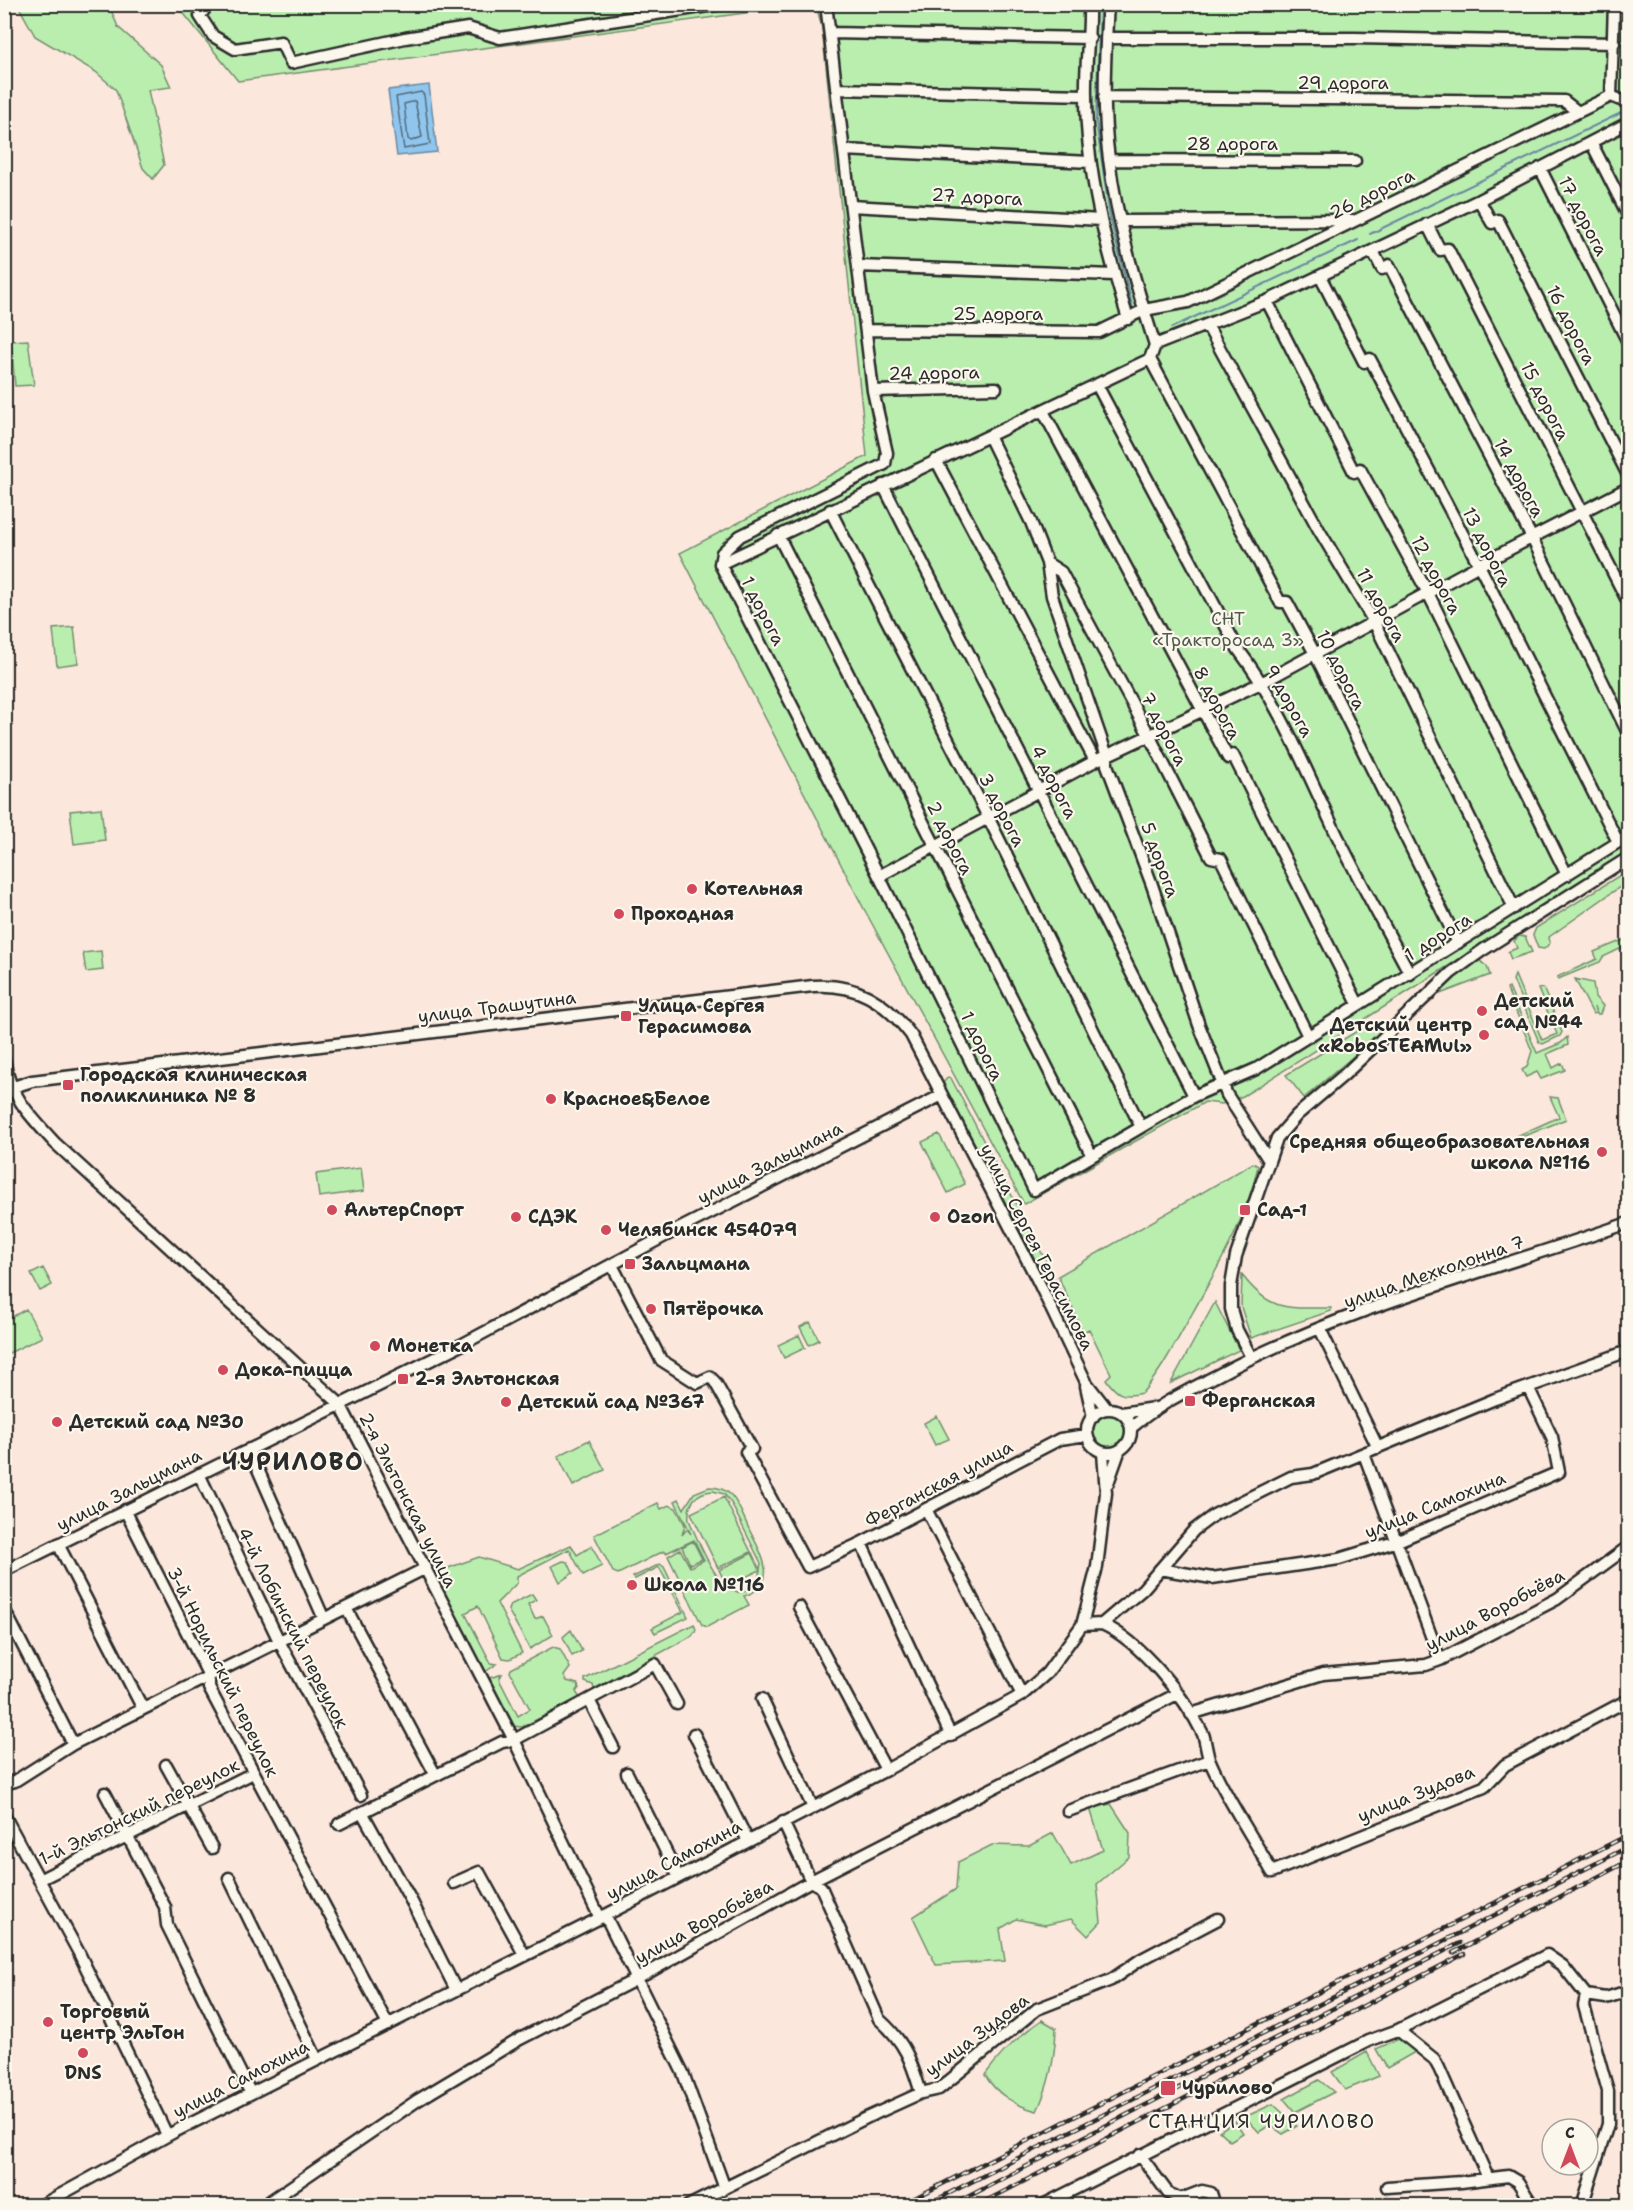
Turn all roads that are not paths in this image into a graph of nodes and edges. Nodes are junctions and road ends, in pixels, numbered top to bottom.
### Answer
1 (208, 4) edge
2 (721, 4) edge
3 (826, 4) edge
4 (1089, 4) edge
5 (1108, 4) edge
6 (1614, 4) edge
7 (830, 33) junction
8 (1090, 38) junction
9 (1106, 38) junction
10 (1614, 43) junction
11 (836, 89) junction
12 (1086, 95) junction
13 (1611, 96) junction
14 (1104, 97) junction
15 (1629, 103) edge
16 (1578, 112) junction
17 (1629, 123) edge
18 (1591, 142) junction
19 (844, 150) junction
20 (1109, 160) junction
21 (1355, 161) dead end
22 (1090, 162) junction
23 (1540, 168) junction
24 (1479, 200) junction
25 (851, 206) junction
26 (1629, 215) edge
27 (1101, 220) junction
28 (1357, 220) junction
29 (1121, 221) junction
30 (1427, 224) junction
31 (1373, 251) junction
32 (858, 267) junction
33 (1114, 275) junction
34 (1320, 276) junction
35 (1267, 301) junction
36 (1144, 310) junction
37 (1128, 319) junction
38 (1207, 325) junction
39 (866, 330) junction
40 (1629, 342) edge
41 (1155, 345) junction
42 (1150, 359) junction
43 (1097, 385) junction
44 (996, 388) dead end
45 (873, 391) junction
46 (1043, 411) junction
47 (989, 436) junction
48 (936, 460) junction
49 (1629, 475) edge
50 (882, 485) junction
51 (1629, 488) edge
52 (830, 510) junction
53 (1582, 510) junction
54 (778, 535) junction
55 (1532, 538) junction
56 (1047, 562) junction
57 (720, 564) junction
58 (1479, 565) junction
59 (1428, 593) junction
60 (1629, 602) edge
61 (1374, 622) junction
62 (1315, 654) junction
63 (1263, 682) junction
64 (1203, 709) junction
65 (1629, 733) edge
66 (1149, 735) junction
67 (1107, 756) junction
68 (1095, 761) junction
69 (1040, 790) junction
70 (988, 817) junction
71 (1629, 836) edge
72 (1618, 842) junction
73 (935, 846) junction
74 (1629, 858) edge
75 (1567, 875) junction
76 (879, 876) junction
77 (1514, 908) junction
78 (1458, 943) junction
79 (1410, 974) junction
80 (1358, 1004) junction
81 (1308, 1036) junction
82 (4, 1059) edge
83 (1223, 1084) junction
84 (8, 1088) edge
85 (942, 1095) junction
86 (1194, 1096) junction
87 (1142, 1127) junction
88 (1092, 1156) junction
89 (1268, 1159) junction
90 (1629, 1223) edge
91 (612, 1265) junction
92 (1320, 1329) junction
93 (1629, 1352) edge
94 (1251, 1357) junction
95 (1086, 1382) junction
96 (1528, 1387) junction
97 (340, 1404) junction
98 (1154, 1408) junction
99 (1107, 1409) junction
100 (1122, 1413) junction
101 (1089, 1426) junction
102 (1131, 1428) junction
103 (1378, 1448) junction
104 (249, 1449) junction
105 (1119, 1452) junction
106 (1103, 1453) junction
107 (1364, 1454) junction
108 (199, 1474) junction
109 (1107, 1486) junction
110 (926, 1509) junction
111 (125, 1510) junction
112 (1398, 1541) junction
113 (861, 1543) junction
114 (58, 1544) junction
115 (1629, 1547) edge
116 (426, 1568) junction
117 (1160, 1569) junction
118 (4, 1572) edge
119 (799, 1607) dead end
120 (346, 1608) junction
121 (4, 1609) edge
122 (324, 1619) junction
123 (1102, 1624) junction
124 (1082, 1625) junction
125 (279, 1641) junction
126 (1440, 1660) junction
127 (209, 1676) junction
128 (1177, 1694) junction
129 (1022, 1695) junction
130 (762, 1699) dead end
131 (589, 1700) junction
132 (1629, 1700) edge
133 (677, 1704) dead end
134 (143, 1709) junction
135 (1191, 1714) junction
136 (694, 1734) dead end
137 (951, 1736) junction
138 (514, 1740) junction
139 (72, 1744) junction
140 (613, 1747) dead end
141 (1209, 1760) junction
142 (166, 1765) dead end
143 (886, 1770) junction
144 (253, 1773) junction
145 (627, 1773) dead end
146 (435, 1774) junction
147 (4, 1784) edge
148 (105, 1793) dead end
149 (361, 1795) dead end
150 (190, 1807) junction
151 (813, 1808) junction
152 (1068, 1811) dead end
153 (362, 1812) junction
154 (4, 1815) edge
155 (783, 1822) junction
156 (339, 1824) dead end
157 (129, 1837) junction
158 (748, 1841) junction
159 (212, 1848) dead end
160 (678, 1876) junction
161 (229, 1878) dead end
162 (39, 1880) junction
163 (811, 1881) junction
164 (454, 1883) dead end
165 (602, 1917) junction
166 (1218, 1919) dead end
167 (525, 1956) junction
168 (638, 1979) junction
169 (456, 1990) junction
170 (1629, 1991) edge
171 (1586, 1995) junction
172 (388, 2025) junction
173 (1398, 2030) junction
174 (317, 2059) junction
175 (250, 2092) junction
176 (921, 2093) junction
177 (167, 2135) junction
178 (1140, 2155) junction
179 (1488, 2178) junction
180 (724, 2186) junction
181 (1387, 2187) dead end
182 (40, 2205) edge
183 (263, 2205) edge
184 (688, 2205) edge
185 (1041, 2205) edge
186 (1215, 2205) edge
187 (1533, 2205) edge
188 (1582, 2205) edge

1 - 2 street
3 - 7 street
4 - 8 street
5 - 9 street
6 - 10 street
7 - 8 street
7 - 11 street
8 - 12 street
9 - 10 street
9 - 14 street
10 - 13 street
11 - 12 street
11 - 19 street
12 - 22 street
13 - 15 street
13 - 16 street, 26 дорога
14 - 16 street, 29 дорога
14 - 20 street
16 - 28 street, 26 дорога
17 - 18 street
18 - 23 street
18 - 26 street
19 - 22 street
19 - 25 street
20 - 21 street, 28 дорога
20 - 29 street
22 - 27 street
23 - 24 street
23 - 40 street, 17 дорога
24 - 30 street
24 - 49 street, 16 дорога
25 - 27 street, 27 дорога
25 - 32 street
27 - 33 street
28 - 29 street
28 - 36 street, 26 дорога
29 - 36 street
30 - 31 street
30 - 53 street, 15 дорога
31 - 34 street
31 - 55 street, 14 дорога
32 - 33 street
32 - 39 street
33 - 37 street
34 - 35 street
34 - 58 street, 13 дорога
35 - 38 street
35 - 59 street, 12 дорога
36 - 37 street, 26 дорога
36 - 41 street
37 - 39 street, 25 дорога
38 - 41 street
38 - 61 street, 11 дорога
39 - 45 street
41 - 42 street
42 - 43 street, 1 дорога
42 - 62 street, 10 дорога
43 - 46 street, 1 дорога
43 - 63 street, 9 дорога
44 - 45 street, 24 дорога
45 - 57 street
46 - 47 street, 1 дорога
46 - 64 street, 8 дорога
47 - 48 street, 1 дорога
47 - 56 street, 7 дорога
48 - 50 street, 1 дорога
48 - 68 street
50 - 52 street, 1 дорога
50 - 69 street, 4 дорога
51 - 53 street
52 - 54 street, 1 дорога
52 - 70 street, 3 дорога
53 - 55 street
53 - 60 street, 15 дорога
54 - 57 street, 1 дорога
54 - 73 street, 2 дорога
55 - 58 street
55 - 65 street, 14 дорога
56 - 66 street, 7 дорога
56 - 67 street, 5 дорога
57 - 76 street, 1 дорога
58 - 59 street
58 - 72 street, 13 дорога
59 - 61 street
59 - 75 street, 12 дорога
61 - 62 street
61 - 77 street, 11 дорога
62 - 63 street
62 - 78 street, 10 дорога
63 - 64 street
63 - 79 street, 9 дорога
64 - 66 street
64 - 80 street, 8 дорога
66 - 67 street
66 - 81 street, 7 дорога
67 - 68 street
67 - 83 street, 5 дорога
68 - 69 street
69 - 70 street
69 - 86 street, 4 дорога
70 - 73 street
70 - 87 street, 3 дорога
71 - 72 street, 1 дорога
72 - 75 street, 1 дорога
73 - 76 street
73 - 88 street, 2 дорога
74 - 89 street
75 - 77 street, 1 дорога
76 - 88 street, 1 дорога
77 - 78 street, 1 дорога
78 - 79 street, 1 дорога
79 - 80 street, 1 дорога
80 - 81 street, 1 дорога
81 - 83 street, 1 дорога
82 - 84 street, 2-я Эльтонская улица
83 - 86 street, 1 дорога
83 - 89 street, 5 дорога
84 - 85 street, улица Трашутина
84 - 97 street, 2-я Эльтонская улица
85 - 91 street, улица Зальцмана
85 - 95 street, улица Сергея Герасимова
86 - 87 street, 1 дорога
87 - 88 street, 1 дорога
89 - 94 street
90 - 92 street, улица Мехколонна 7
91 - 97 street, улица Зальцмана
91 - 113 street, Ферганская улица
92 - 94 street, улица Мехколонна 7
92 - 103 street
93 - 96 street
94 - 98 street, улица Мехколонна 7
95 - 99 street, улица Сергея Герасимова
95 - 101 street
96 - 103 street
96 - 112 street, улица Самохина
97 - 104 street, улица Зальцмана
97 - 116 street, 2-я Эльтонская улица
98 - 100 street
98 - 102 street
99 - 100 street
99 - 101 street
100 - 102 street
101 - 106 street
101 - 110 street, Ферганская улица
102 - 105 street
103 - 107 street
104 - 108 street, улица Зальцмана
104 - 122 street
105 - 106 street
105 - 109 street
106 - 109 street
107 - 112 street
107 - 117 street
108 - 111 street, улица Зальцмана
108 - 125 street, 4-й Лобинский переулок
109 - 124 street
110 - 113 street, Ферганская улица
110 - 129 street
111 - 114 street, улица Зальцмана
111 - 127 street, 3-й Норильский переулок
112 - 117 street, улица Самохина
112 - 126 street
113 - 137 street
114 - 118 street, улица Зальцмана
114 - 134 street
115 - 126 street, улица Воробьёва
116 - 120 street
116 - 138 street, 2-я Эльтонская улица
117 - 123 street
119 - 143 street
120 - 122 street
120 - 146 street
121 - 139 street
122 - 125 street
123 - 124 street
123 - 128 street
124 - 129 street, улица Самохина
125 - 127 street
125 - 149 street, 4-й Лобинский переулок
126 - 135 street, улица Воробьёва
127 - 134 street
127 - 144 street, 3-й Норильский переулок
128 - 135 street
128 - 163 street, улица Воробьёва
129 - 137 street, улица Самохина
130 - 151 street
131 - 133 street
131 - 138 street
131 - 140 street
132 - 141 street, улица Зудова
134 - 139 street
135 - 141 street
136 - 158 street
137 - 143 street, улица Самохина
138 - 146 street
138 - 165 street, 2-я Эльтонская улица
139 - 147 street
141 - 152 street
142 - 150 street
143 - 151 street, улица Самохина
144 - 150 street, 1-й Эльтонский переулок
144 - 172 street, 3-й Норильский переулок
145 - 160 street
146 - 153 street
148 - 157 street
150 - 157 street, 1-й Эльтонский переулок
150 - 159 street
151 - 155 street, улица Самохина
153 - 156 street
153 - 169 street
154 - 162 street
155 - 158 street, улица Самохина
155 - 163 street
157 - 162 street, 1-й Эльтонский переулок
157 - 175 street
158 - 160 street, улица Самохина
160 - 165 street, улица Самохина
161 - 174 street
162 - 177 street
163 - 168 street, улица Воробьёва
163 - 176 street
164 - 167 street
165 - 167 street, улица Самохина
165 - 168 street, 2-я Эльтонская улица
166 - 176 street, улица Зудова
167 - 169 street, улица Самохина
168 - 180 street, 2-я Эльтонская улица
168 - 183 street, улица Воробьёва
169 - 172 street, улица Самохина
170 - 171 street
171 - 173 street
171 - 188 street
172 - 174 street, улица Самохина
173 - 178 street
173 - 179 street
174 - 175 street, улица Самохина
175 - 177 street, улица Самохина
176 - 180 street, улица Зудова
177 - 182 street, улица Самохина
178 - 185 street
178 - 186 street
179 - 181 street
179 - 187 street
180 - 184 street, улица Зудова

